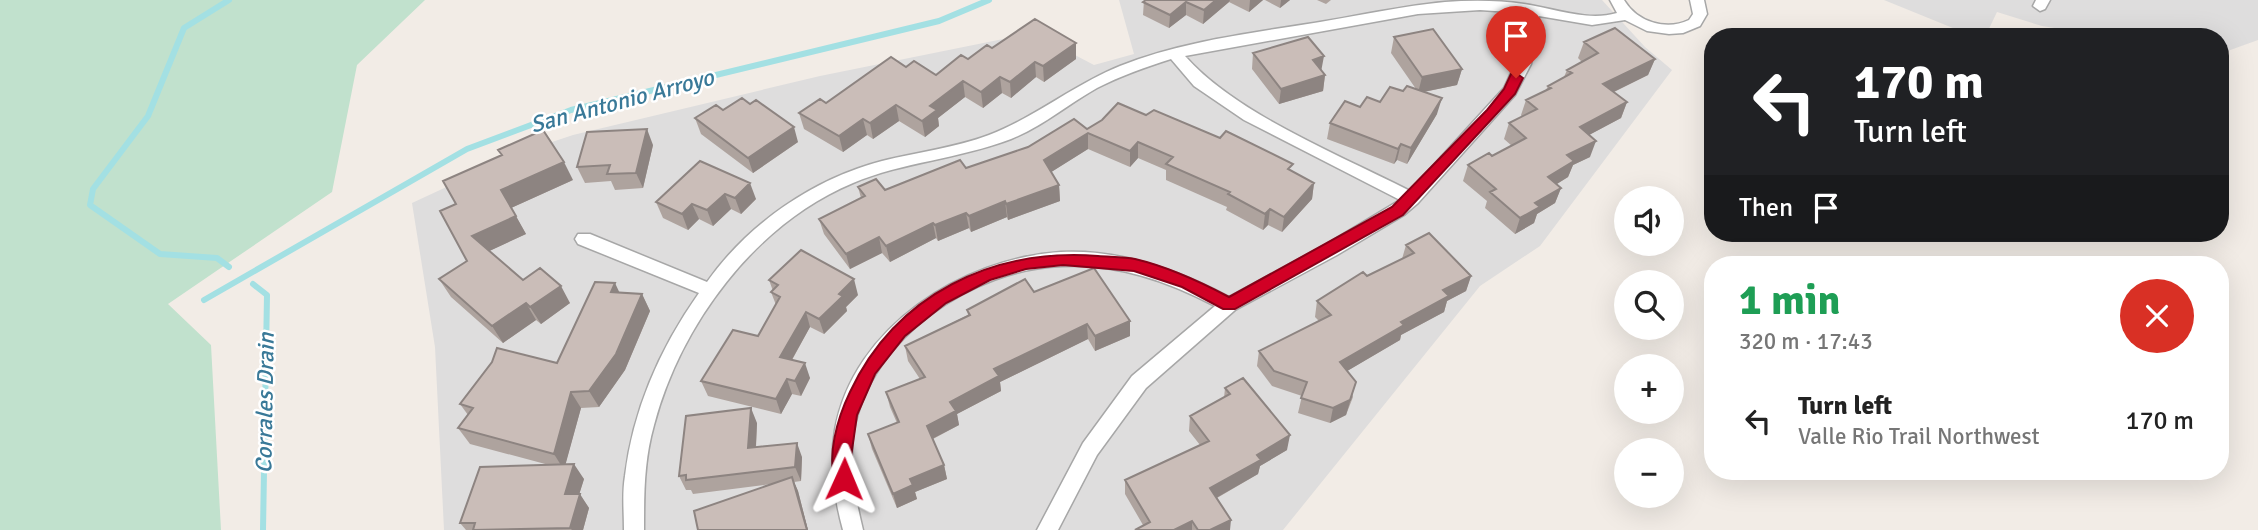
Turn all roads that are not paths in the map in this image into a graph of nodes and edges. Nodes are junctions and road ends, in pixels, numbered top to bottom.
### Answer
1 (1617, 0) edge
2 (1697, 0) edge
3 (1534, 9) junction
4 (1626, 15) junction
5 (1174, 53) junction
6 (1412, 199) junction
7 (584, 239) dead end
8 (709, 290) junction
9 (1229, 305) junction
10 (634, 530) edge
11 (853, 530) edge
12 (1047, 530) edge

1 - 4 street
2 - 4 street
3 - 4 street
3 - 5 street
3 - 6 street
5 - 6 street
5 - 8 street
6 - 9 street
7 - 8 street
8 - 10 street
9 - 11 street
9 - 12 street

